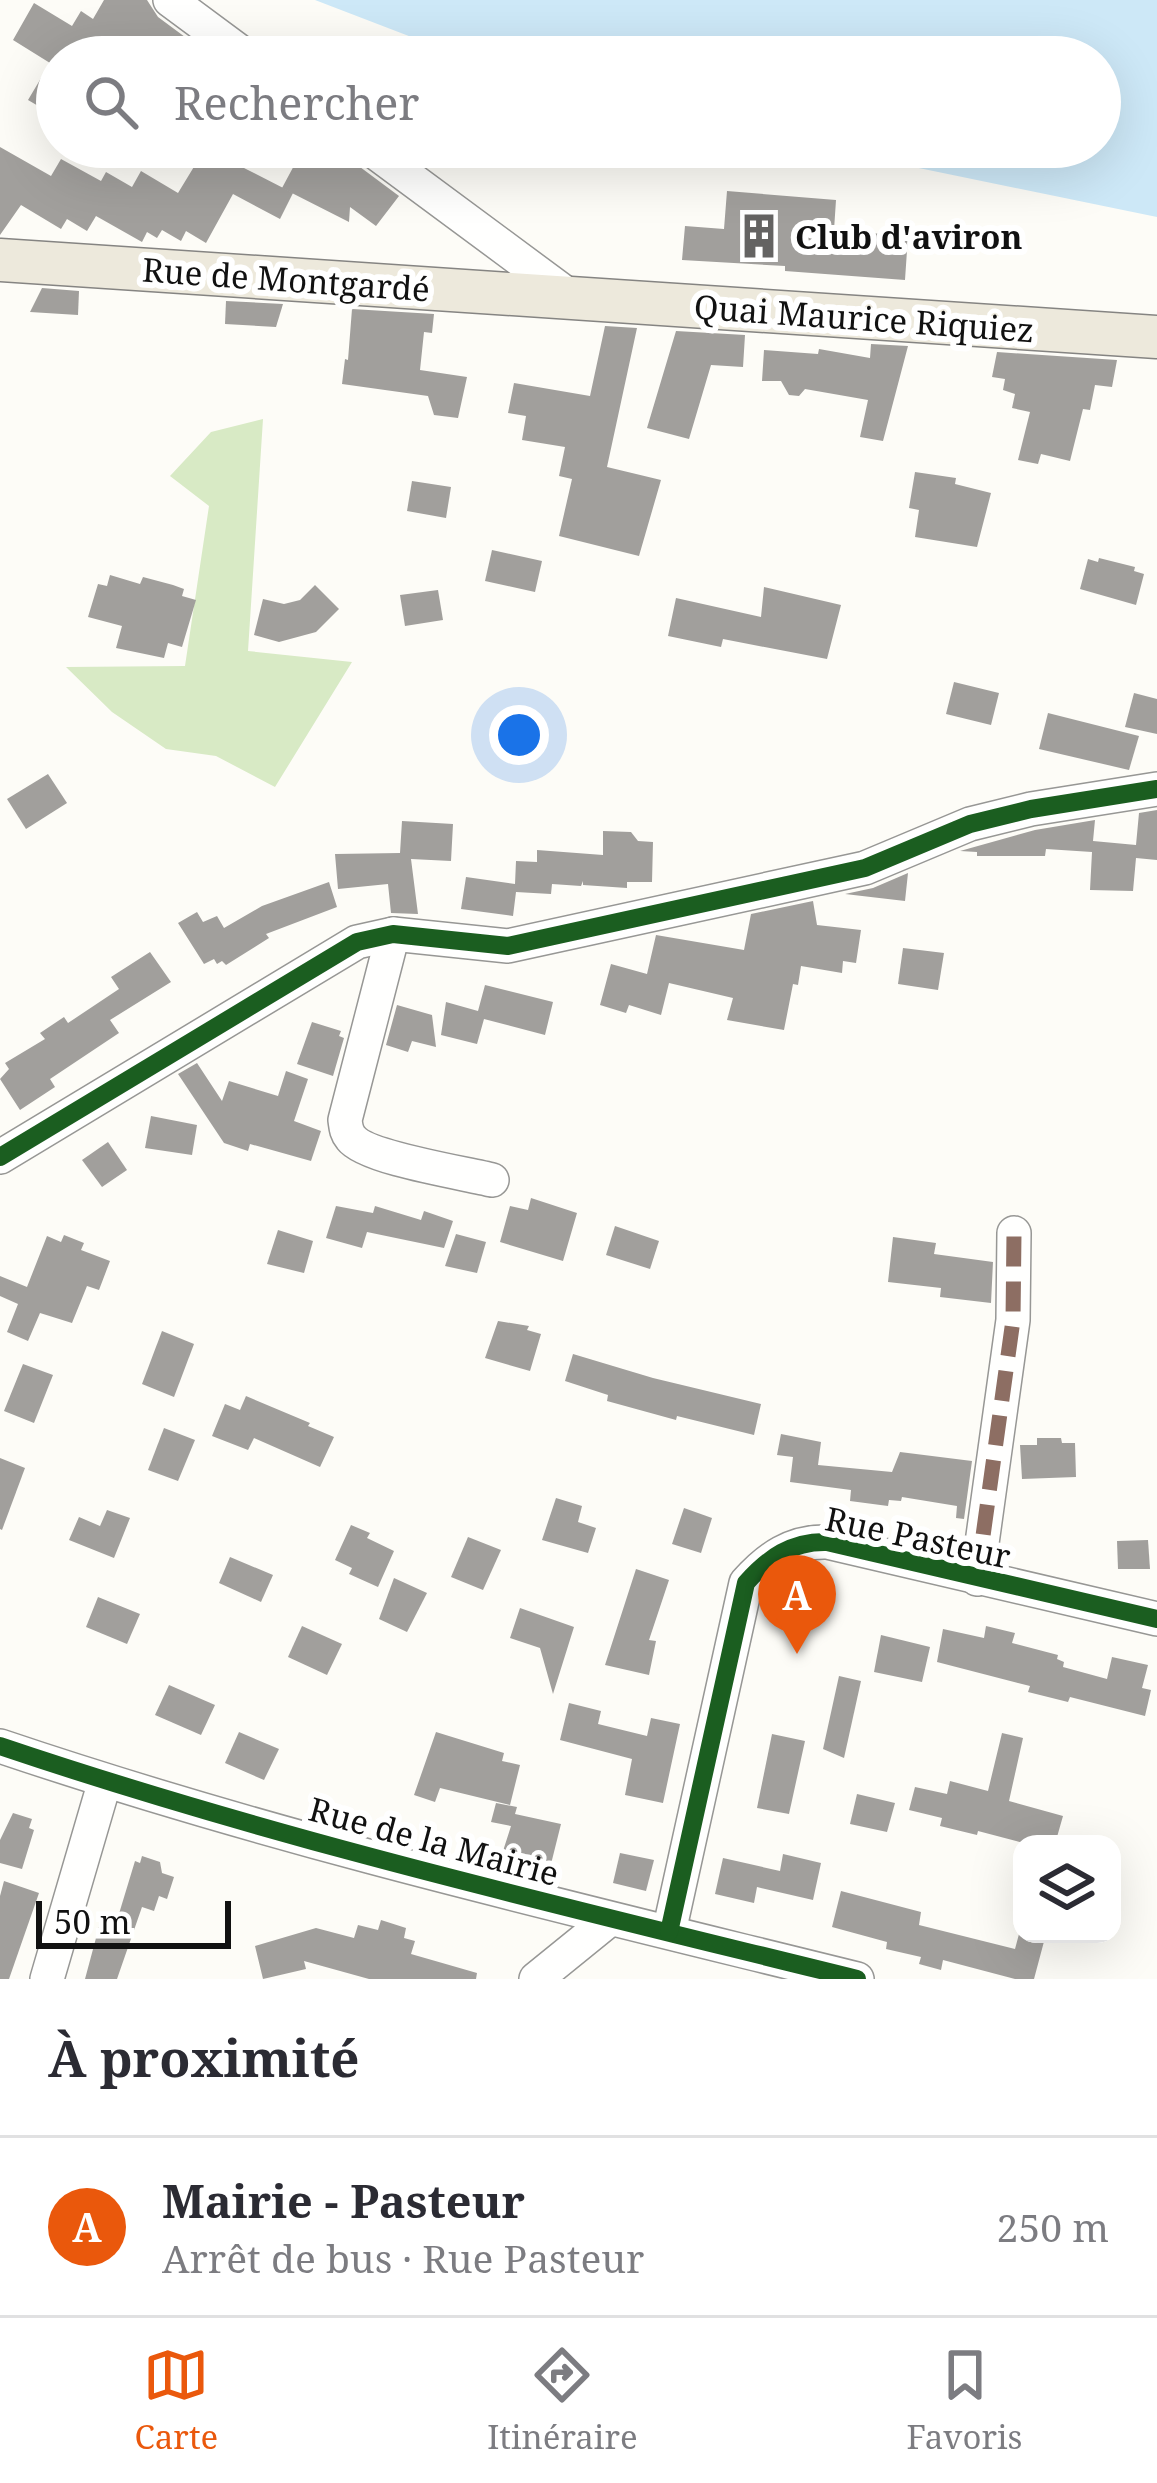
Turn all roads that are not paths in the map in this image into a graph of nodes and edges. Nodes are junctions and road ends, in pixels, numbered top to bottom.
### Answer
1 (170, 0) edge
2 (219, 36) edge
3 (396, 168) edge
4 (0, 260) edge
5 (572, 298) junction
6 (1157, 338) edge
7 (1157, 789) edge
8 (393, 934) junction
9 (0, 1157) edge
10 (492, 1180) dead end
11 (1014, 1233) dead end
12 (977, 1580) junction
13 (1157, 1619) edge
14 (0, 1745) edge
15 (105, 1781) junction
16 (610, 1919) junction
17 (669, 1933) junction
18 (47, 1979) edge
19 (536, 1979) edge
20 (857, 1979) edge

1 - 2 street
3 - 5 street
4 - 5 main road, Rue de Montgardé
5 - 6 main road, Quai Maurice Riquiez
7 - 8 street
8 - 9 street
8 - 10 street
11 - 12 street
12 - 13 street, Rue Pasteur
12 - 17 street, Rue Pasteur
14 - 15 street, Rue de la Mairie
15 - 16 street, Rue de la Mairie
15 - 18 street
16 - 17 street, Rue de la Mairie
16 - 19 street
17 - 20 street, Rue de la Mairie

